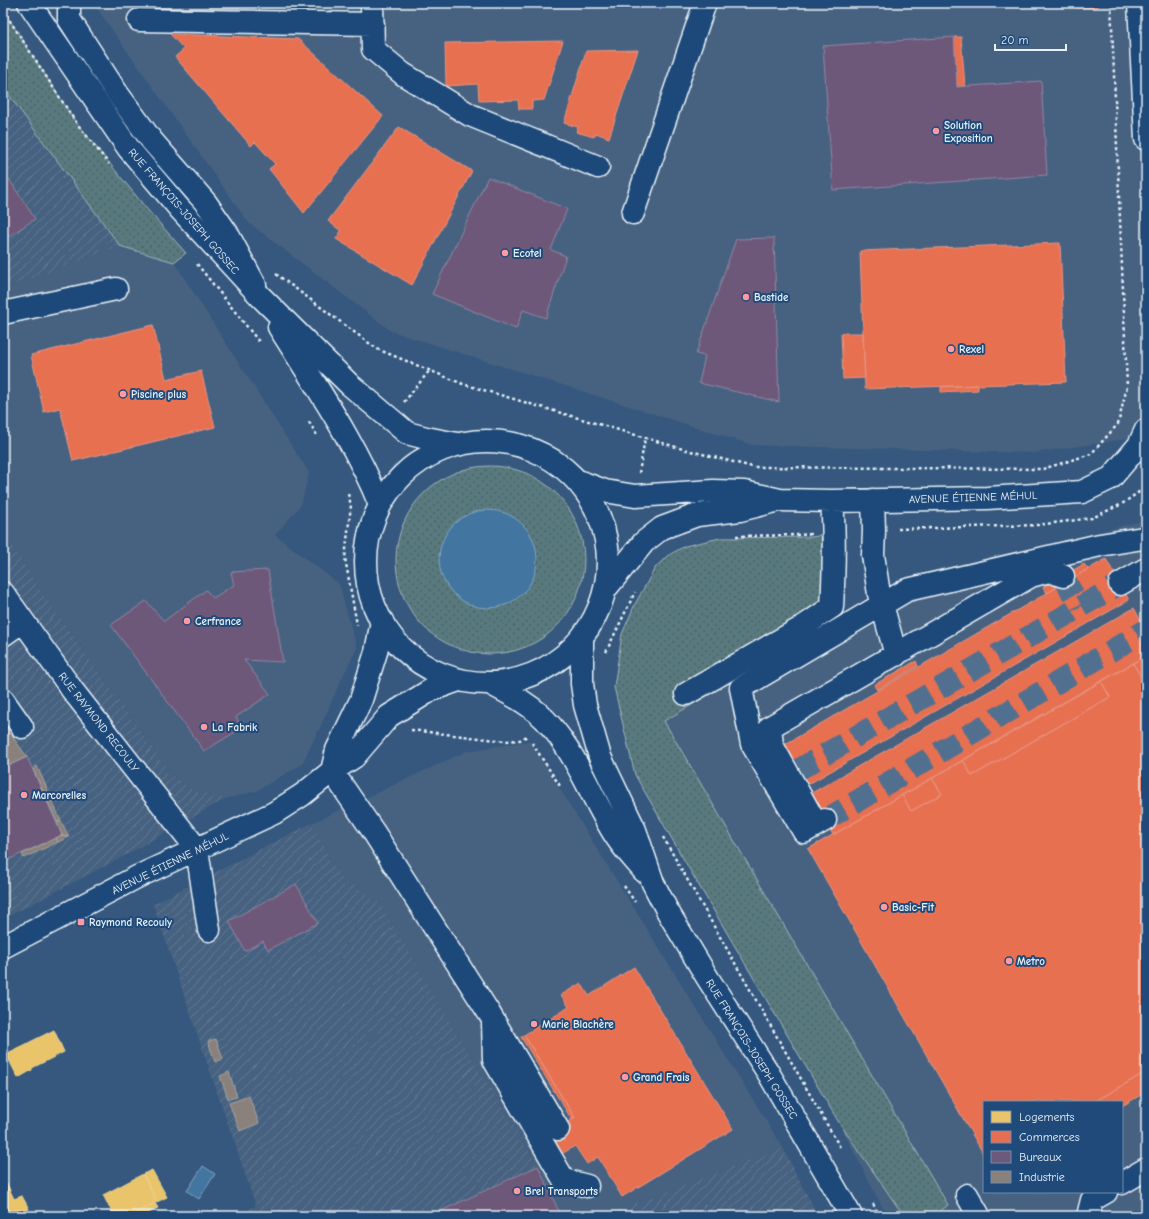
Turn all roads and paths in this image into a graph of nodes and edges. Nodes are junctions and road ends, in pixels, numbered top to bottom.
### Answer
1 (29, 3) edge
2 (68, 3) edge
3 (705, 3) edge
4 (1111, 3) edge
5 (1139, 3) edge
6 (3, 10) edge
7 (372, 14) edge
8 (139, 20) dead end
9 (1146, 139) edge
10 (110, 165) dead end
11 (598, 167) dead end
12 (632, 214) dead end
13 (197, 264) dead end
14 (275, 273) dead end
15 (116, 289) dead end
16 (261, 297) junction
17 (3, 313) edge
18 (264, 349) dead end
19 (307, 419) dead end
20 (319, 439) dead end
21 (1144, 442) edge
22 (458, 444) junction
23 (578, 482) junction
24 (1146, 487) edge
25 (348, 492) dead end
26 (780, 500) junction
27 (873, 500) junction
28 (832, 501) junction
29 (380, 505) junction
30 (874, 530) junction
31 (835, 531) junction
32 (735, 536) dead end
33 (1146, 539) edge
34 (1146, 569) edge
35 (1063, 576) dead end
36 (1120, 584) tunnel mouth
37 (639, 586) dead end
38 (607, 587) junction
39 (3, 593) edge
40 (881, 605) junction
41 (23, 621) junction
42 (382, 621) junction
43 (358, 632) dead end
44 (3, 635) edge
45 (582, 638) junction
46 (606, 652) dead end
47 (896, 655) junction
48 (456, 681) junction
49 (493, 685) junction
50 (686, 694) dead end
51 (3, 700) edge
52 (389, 716) junction
53 (545, 720) junction
54 (22, 727) dead end
55 (527, 736) junction
56 (332, 771) junction
57 (564, 792) dead end
58 (663, 836) dead end
59 (197, 849) junction
60 (653, 883) junction
61 (624, 885) dead end
62 (636, 905) dead end
63 (209, 930) dead end
64 (3, 947) edge
65 (493, 1021) junction
66 (558, 1129) dead end
67 (844, 1154) dead end
68 (1146, 1169) edge
69 (1123, 1182) edge
70 (587, 1186) dead end
71 (967, 1194) dead end
72 (872, 1202) dead end
73 (851, 1216) edge
74 (880, 1216) edge
75 (979, 1216) edge

1 - 16 main road, RUE FRANÇOIS-JOSEPH GOSSEC
2 - 16 main road, RUE FRANÇOIS-JOSEPH GOSSEC
3 - 12 main road
4 - 14 path
5 - 9 main road
6 - 10 path
7 - 8 main road
7 - 11 main road
13 - 18 path
15 - 17 main road
16 - 22 main road, RUE FRANÇOIS-JOSEPH GOSSEC
16 - 29 main road, RUE FRANÇOIS-JOSEPH GOSSEC
19 - 20 path
21 - 27 main road, AVENUE ÉTIENNE MÉHUL
22 - 23 main road
22 - 29 main road
23 - 26 main road, AVENUE ÉTIENNE MÉHUL
23 - 38 main road
24 - 30 path
25 - 43 path
26 - 28 main road, AVENUE ÉTIENNE MÉHUL
26 - 38 main road, AVENUE ÉTIENNE MÉHUL
27 - 28 main road, AVENUE ÉTIENNE MÉHUL
27 - 30 main road
28 - 31 main road
29 - 42 main road
30 - 40 main road
31 - 32 path
31 - 50 main road
33 - 40 main road
34 - 36 main road
35 - 47 main road
37 - 46 path
38 - 45 main road
39 - 41 main road, RUE RAYMOND RECOULY
40 - 47 main road
40 - 47 main road
41 - 44 main road
41 - 59 main road, RUE RAYMOND RECOULY
42 - 48 main road
42 - 56 main road
45 - 49 main road
45 - 60 main road, RUE FRANÇOIS-JOSEPH GOSSEC
48 - 49 main road
48 - 52 main road, AVENUE ÉTIENNE MÉHUL
49 - 53 main road, RUE FRANÇOIS-JOSEPH GOSSEC
51 - 54 main road
52 - 55 path
52 - 56 main road, AVENUE ÉTIENNE MÉHUL
53 - 55 path
53 - 60 main road, RUE FRANÇOIS-JOSEPH GOSSEC
55 - 57 path
56 - 59 main road, AVENUE ÉTIENNE MÉHUL
56 - 65 main road
58 - 67 path
59 - 63 main road
59 - 64 main road, AVENUE ÉTIENNE MÉHUL
60 - 73 main road, RUE FRANÇOIS-JOSEPH GOSSEC
61 - 62 path
65 - 66 main road
65 - 70 main road
68 - 69 main road
71 - 75 main road
72 - 74 path

